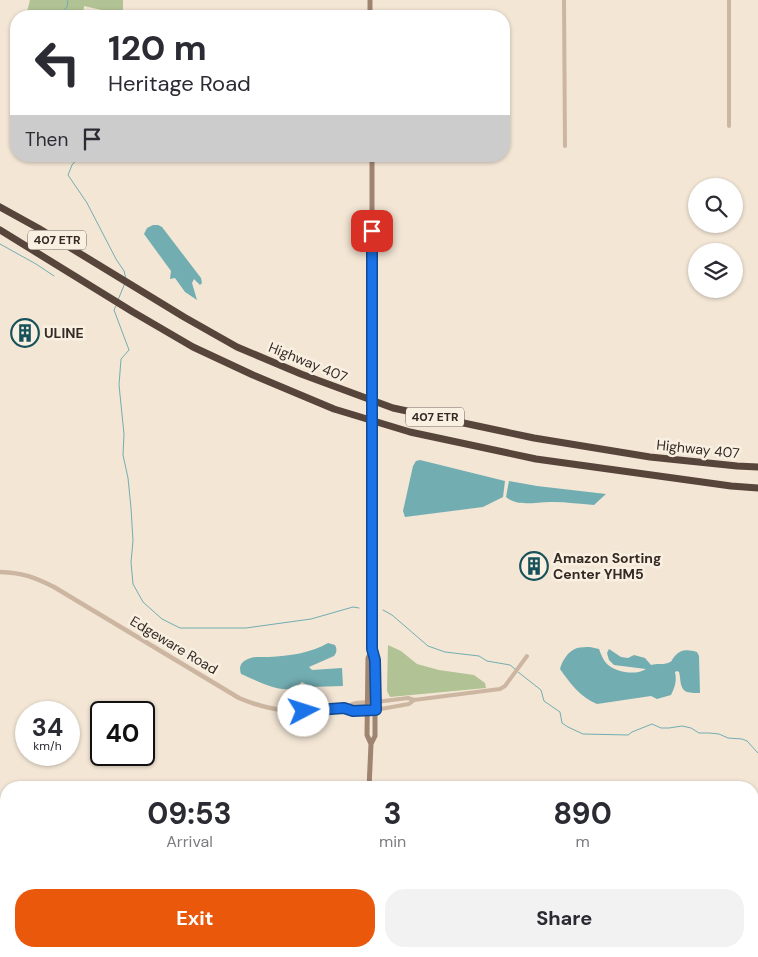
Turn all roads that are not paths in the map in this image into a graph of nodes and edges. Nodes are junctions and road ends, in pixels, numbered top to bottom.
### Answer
1 (564, 0) edge
2 (729, 0) edge
3 (729, 126) dead end
4 (565, 146) dead end
5 (372, 162) edge
6 (0, 207) edge
7 (0, 230) edge
8 (758, 467) edge
9 (758, 488) edge
10 (0, 572) edge
11 (372, 649) junction
12 (527, 656) dead end
13 (414, 700) junction
14 (376, 702) junction
15 (368, 703) junction
16 (344, 708) junction
17 (368, 710) junction
18 (376, 710) junction
19 (371, 744) junction
20 (369, 781) edge

1 - 4 street
2 - 3 street
5 - 11 main road, bridge
6 - 8 highway, Highway 407 / 407 ETR
7 - 9 highway, 407 ETR
10 - 16 street, Edgeware Road
11 - 14 main road
11 - 15 main road
12 - 13 street, Edgeware Road
13 - 14 street, Edgeware Road
13 - 18 street, Edgeware Road
14 - 15 street, Edgeware Road
14 - 18 main road
15 - 16 street, Edgeware Road
15 - 17 main road
16 - 17 street, Edgeware Road
17 - 18 street, Edgeware Road
17 - 19 main road
18 - 19 main road
19 - 20 main road

